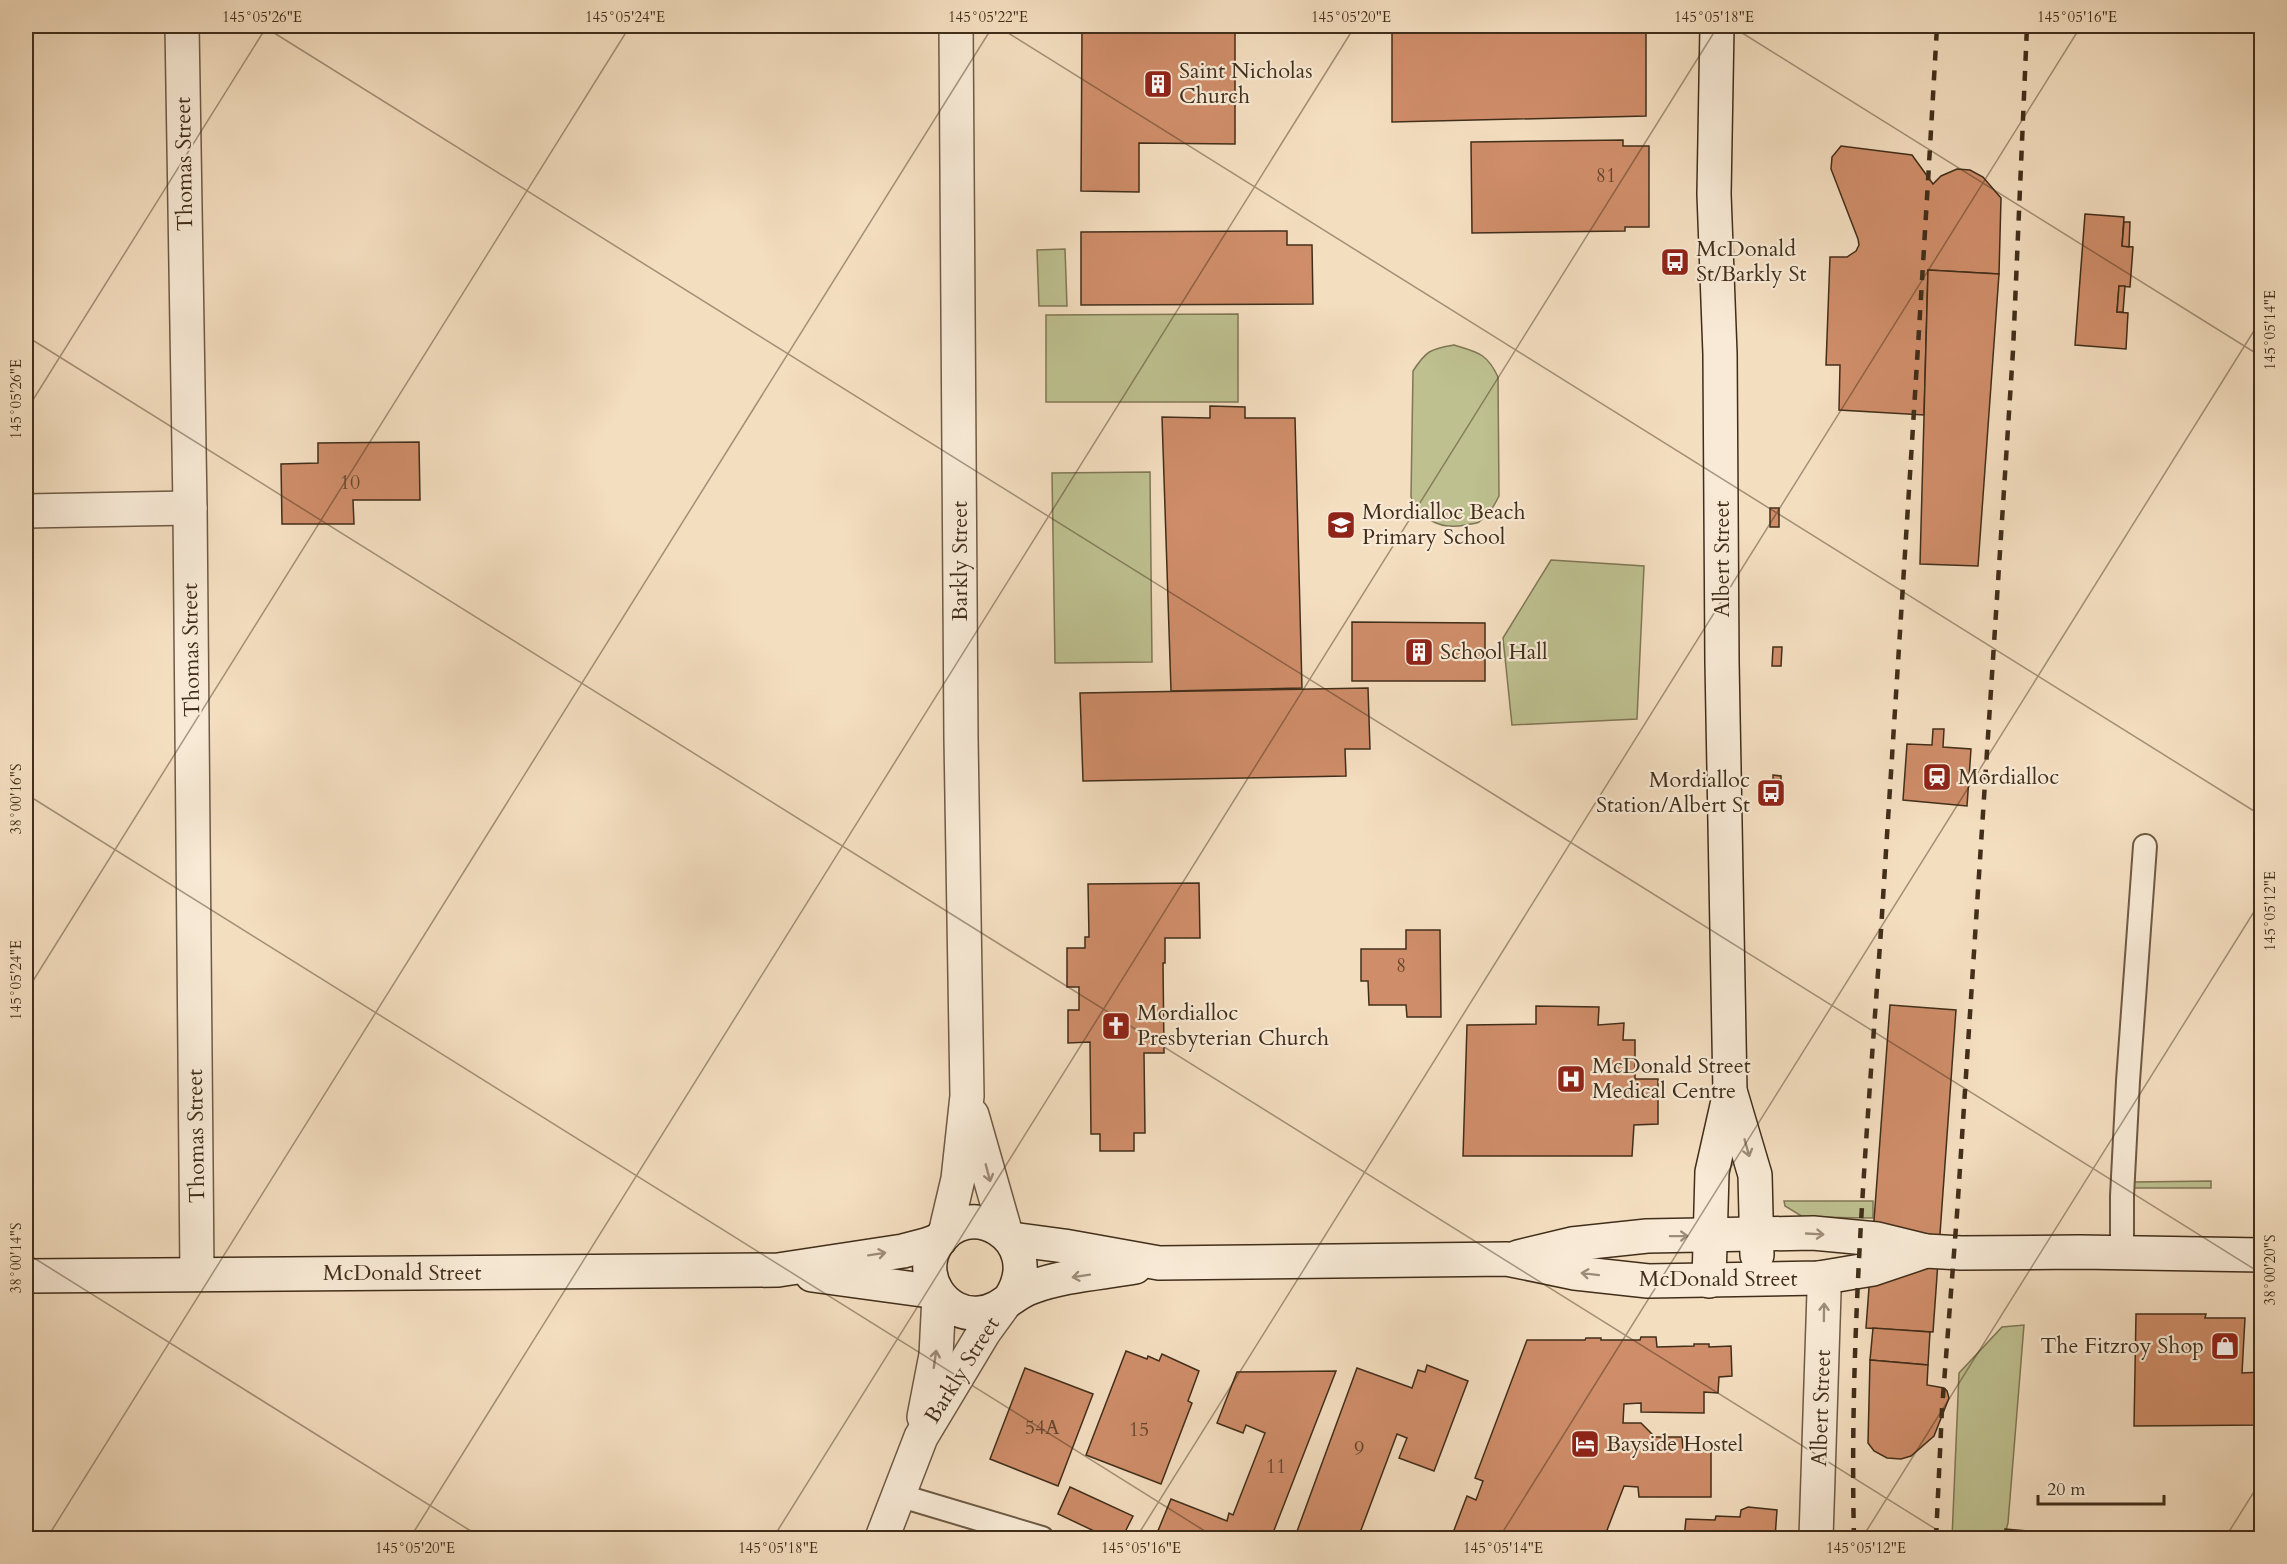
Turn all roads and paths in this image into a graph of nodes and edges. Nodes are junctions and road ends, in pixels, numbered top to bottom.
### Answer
1 (182, 26) edge
2 (956, 26) edge
3 (1717, 26) edge
4 (190, 508) junction
5 (26, 511) edge
6 (2145, 846) dead end
7 (1730, 1092) junction
8 (967, 1096) junction
9 (1757, 1233) junction
10 (1711, 1235) junction
11 (942, 1237) junction
12 (1009, 1237) junction
13 (1926, 1251) junction
14 (2122, 1253) junction
15 (2261, 1255) edge
16 (1507, 1259) junction
17 (1160, 1263) junction
18 (778, 1270) junction
19 (197, 1274) junction
20 (26, 1276) edge
21 (1820, 1278) junction
22 (1758, 1280) junction
23 (1709, 1281) junction
24 (938, 1294) junction
25 (1008, 1300) junction
26 (921, 1437) junction
27 (898, 1495) junction
28 (882, 1539) edge
29 (1042, 1539) edge
30 (1816, 1539) edge

1 - 4 street, Thomas Street
2 - 8 street, Barkly Street
3 - 7 street, Albert Street
4 - 5 street
4 - 19 street, Thomas Street
6 - 14 lane
7 -> 9 street, Albert Street
7 - 10 street, Albert Street
8 - 11 street, Barkly Street
8 -> 12 street, Barkly Street
9 - 10 street, McDonald Street
9 -> 13 street, McDonald Street
9 - 22 street, Albert Street
16 -> 10 street, McDonald Street
10 - 23 street, Albert Street
11 - 12 street
18 -> 11 street, McDonald Street
11 - 24 street
12 - 17 street, McDonald Street
12 - 25 street
13 - 14 street, McDonald Street
13 - 21 street, McDonald Street
14 - 15 street, McDonald Street
16 - 17 street, McDonald Street
23 -> 16 street, McDonald Street
17 -> 25 street, McDonald Street
18 - 19 street, McDonald Street
18 - 24 street, McDonald Street
19 - 20 street, McDonald Street
21 - 22 street, McDonald Street
30 -> 21 street, Albert Street
22 - 23 street, McDonald Street
24 - 25 street
26 -> 24 street, Barkly Street
25 - 26 street, Barkly Street
26 - 27 street, Barkly Street
27 - 28 street, Barkly Street
27 - 29 lane

